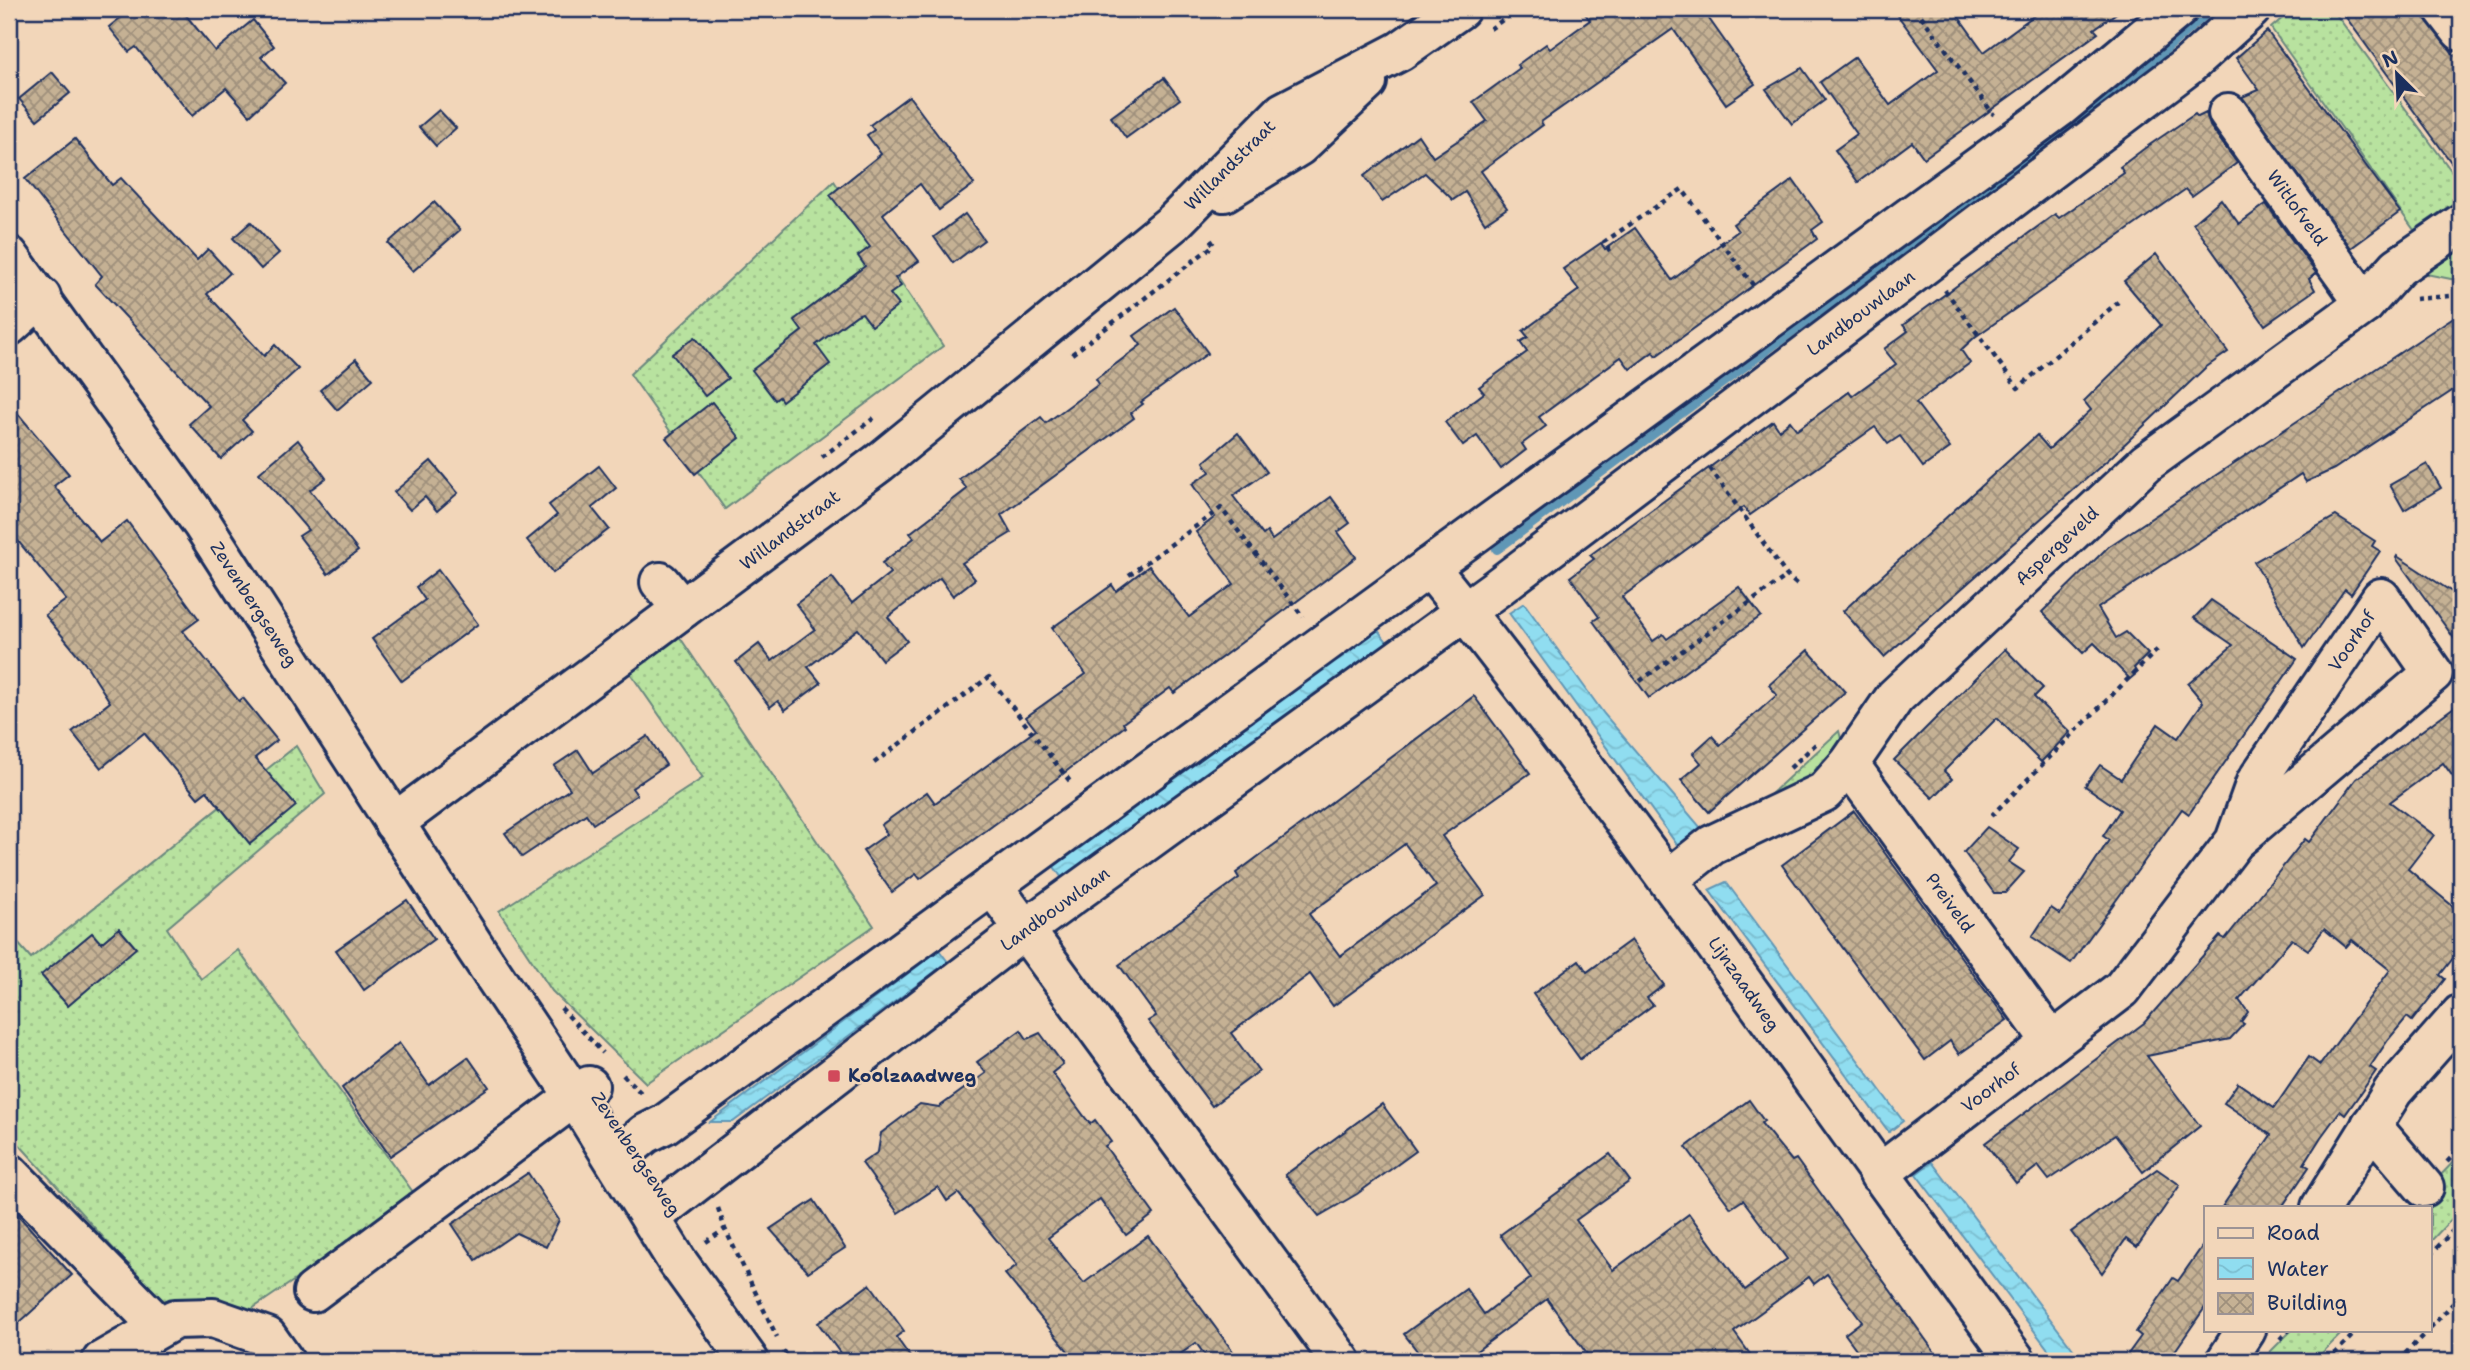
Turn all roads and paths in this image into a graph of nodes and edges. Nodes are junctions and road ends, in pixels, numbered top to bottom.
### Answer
1 (1460, 9) edge
2 (1924, 9) edge
3 (2178, 9) edge
4 (2251, 9) edge
5 (2444, 9) edge
6 (1413, 30) edge
7 (2461, 31) edge
8 (2228, 113) dead end
9 (2013, 141) junction
10 (2461, 224) edge
11 (1610, 251) dead end
12 (9, 256) edge
13 (1926, 264) junction
14 (41, 297) junction
15 (2118, 302) dead end
16 (2365, 304) junction
17 (1774, 314) junction
18 (9, 326) edge
19 (878, 415) dead end
20 (1692, 441) junction
21 (813, 465) dead end
22 (1429, 567) junction
23 (1129, 575) dead end
24 (1787, 576) junction
25 (1800, 587) dead end
26 (1466, 611) junction
27 (1309, 625) dead end
28 (2160, 647) dead end
29 (1640, 681) dead end
30 (1821, 739) dead end
31 (874, 763) dead end
32 (1849, 764) junction
33 (1780, 777) dead end
34 (1079, 794) dead end
35 (1991, 816) dead end
36 (394, 823) junction
37 (2235, 841) junction
38 (1669, 879) junction
39 (992, 885) junction
40 (1024, 930) junction
41 (2461, 1014) edge
42 (2052, 1042) junction
43 (582, 1091) junction
44 (2371, 1125) junction
45 (623, 1153) junction
46 (9, 1173) edge
47 (1879, 1174) junction
48 (2424, 1187) dead end
49 (2322, 1206) edge
50 (660, 1209) junction
51 (2461, 1222) edge
52 (725, 1229) dead end
53 (2432, 1253) edge
54 (313, 1292) dead end
55 (2461, 1295) edge
56 (159, 1326) junction
57 (2432, 1326) edge
58 (2245, 1332) edge
59 (2356, 1332) edge
60 (2426, 1332) edge
61 (102, 1361) edge
62 (284, 1361) edge
63 (749, 1361) edge
64 (767, 1361) edge
65 (790, 1361) edge
66 (1341, 1361) edge
67 (2017, 1361) edge
68 (2226, 1361) edge
69 (2327, 1361) edge
70 (2398, 1361) edge

1 - 6 street, Willandstraat
2 - 9 path
3 - 9 street
4 - 13 street, Landbouwlaan
5 - 7 street
6 - 36 street, Willandstraat
8 - 16 street, Witlofveld
9 - 17 street
10 - 16 street, Aspergeveld
11 - 17 path
12 - 14 street, Zevenbergseweg
13 - 15 path
13 - 20 street, Landbouwlaan
14 - 18 street
14 - 36 street, Zevenbergseweg
16 - 32 street, Aspergeveld
17 - 22 street
19 - 21 path
20 - 24 path
20 - 26 street, Landbouwlaan
22 - 26 street
22 - 39 street
23 - 27 path
24 - 25 path
24 - 29 path
26 - 38 street, Lijnzaadweg
26 - 40 street, Landbouwlaan
28 - 35 path
30 - 33 path
31 - 34 path
32 - 38 street, Aspergeveld
32 - 42 street, Preiveld
36 - 43 street, Zevenbergseweg
37 - 37 street, Voorhof
37 - 42 street, Voorhof
38 - 47 street, Lijnzaadweg
39 - 40 street
39 - 45 street
40 - 50 street, Landbouwlaan
40 - 66 street
41 - 44 street
42 - 47 street, Voorhof
43 - 45 street, Zevenbergseweg
43 - 54 street
44 - 48 street
44 - 49 street
45 - 50 street, Zevenbergseweg
46 - 56 street
47 - 67 street, Lijnzaadweg
50 - 63 street, Zevenbergseweg
50 - 64 street, Zevenbergseweg
51 - 53 path
52 - 65 path
55 - 57 path
56 - 61 street
56 - 62 street
58 - 68 street
59 - 69 path
60 - 70 path

